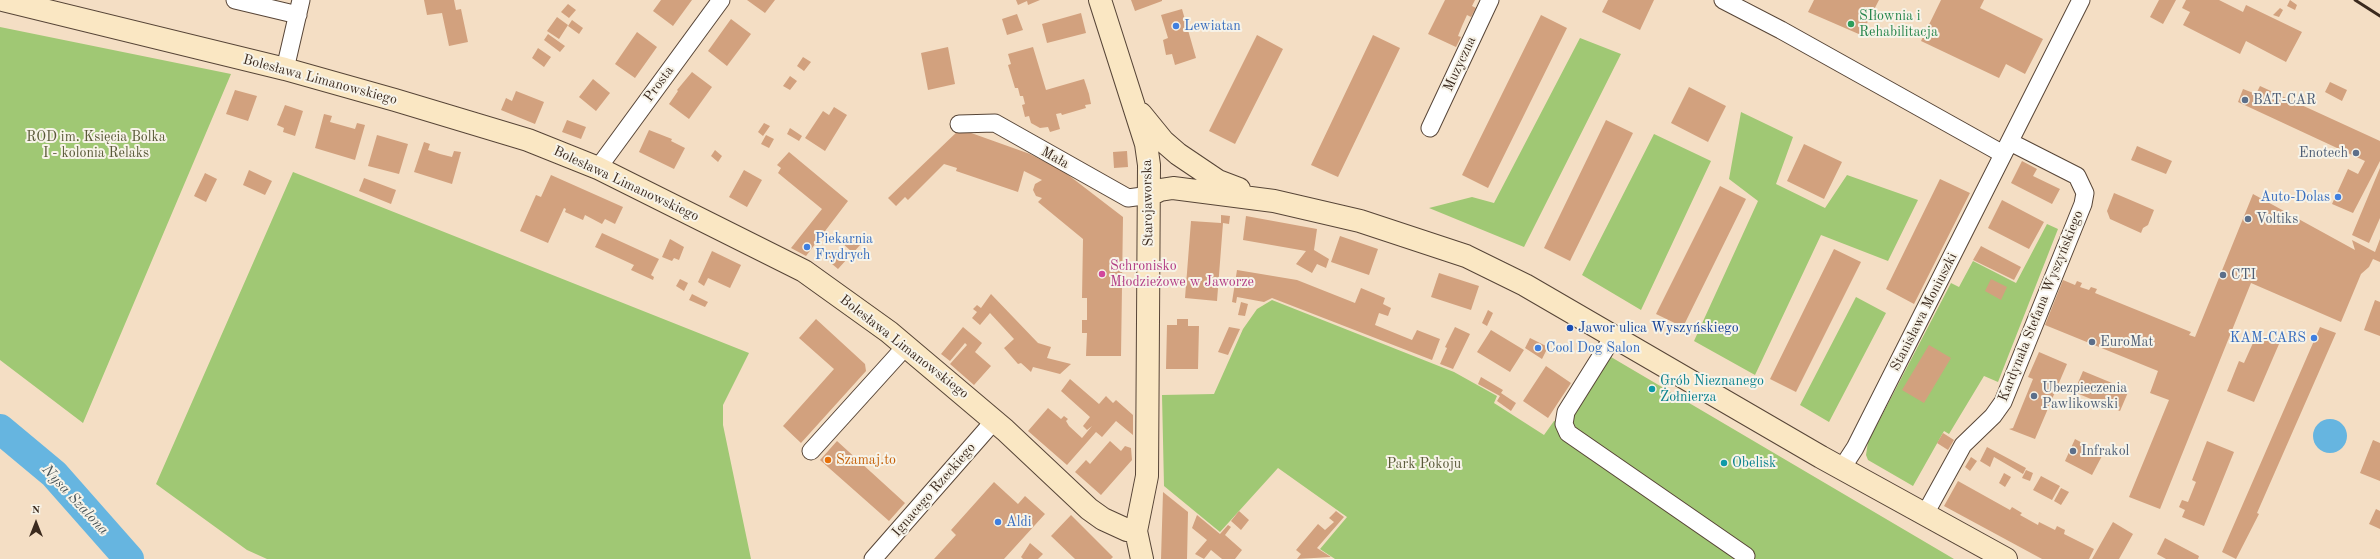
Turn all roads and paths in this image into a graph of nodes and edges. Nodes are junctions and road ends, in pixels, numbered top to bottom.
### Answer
1 (3, 0) edge
2 (235, 0) edge
3 (721, 0) edge
4 (1100, 0) edge
5 (1490, 0) edge
6 (1723, 0) edge
7 (2081, 0) edge
8 (300, 8) edge
9 (285, 69) junction
10 (1133, 101) junction
11 (959, 124) dead end
12 (1430, 128) dead end
13 (2006, 148) junction
14 (598, 168) junction
15 (1150, 195) junction
16 (1274, 201) junction
17 (1613, 337) junction
18 (906, 346) junction
19 (994, 421) junction
20 (811, 451) dead end
21 (1842, 468) junction
22 (1925, 514) junction
23 (1136, 532) junction
24 (1746, 556) dead end
25 (873, 559) edge
26 (1142, 559) edge
27 (2006, 559) edge

1 - 9 main road, Bolesława Limanowskiego
2 - 8 street
3 - 14 street, Prosta
4 - 10 main road, Starojaworska
5 - 12 street, Muzyczna
6 - 13 street
7 - 13 street, Stanisława Moniuszki
8 - 9 street
9 - 14 main road, Bolesława Limanowskiego
10 - 15 main road, Starojaworska
10 - 16 main road
11 - 15 street, Mała
13 - 21 street, Stanisława Moniuszki
13 - 22 street, Kardynała Stefana Wyszyńskiego
14 - 18 main road, Bolesława Limanowskiego
15 - 16 main road
15 - 23 main road, Starojaworska
16 - 17 main road
17 - 21 main road
17 - 24 street
18 - 19 main road, Bolesława Limanowskiego
18 - 20 street
19 - 23 main road, Bolesława Limanowskiego
19 - 25 street, Ignacego Rzeckiego
21 - 22 main road
22 - 27 main road
23 - 26 main road

